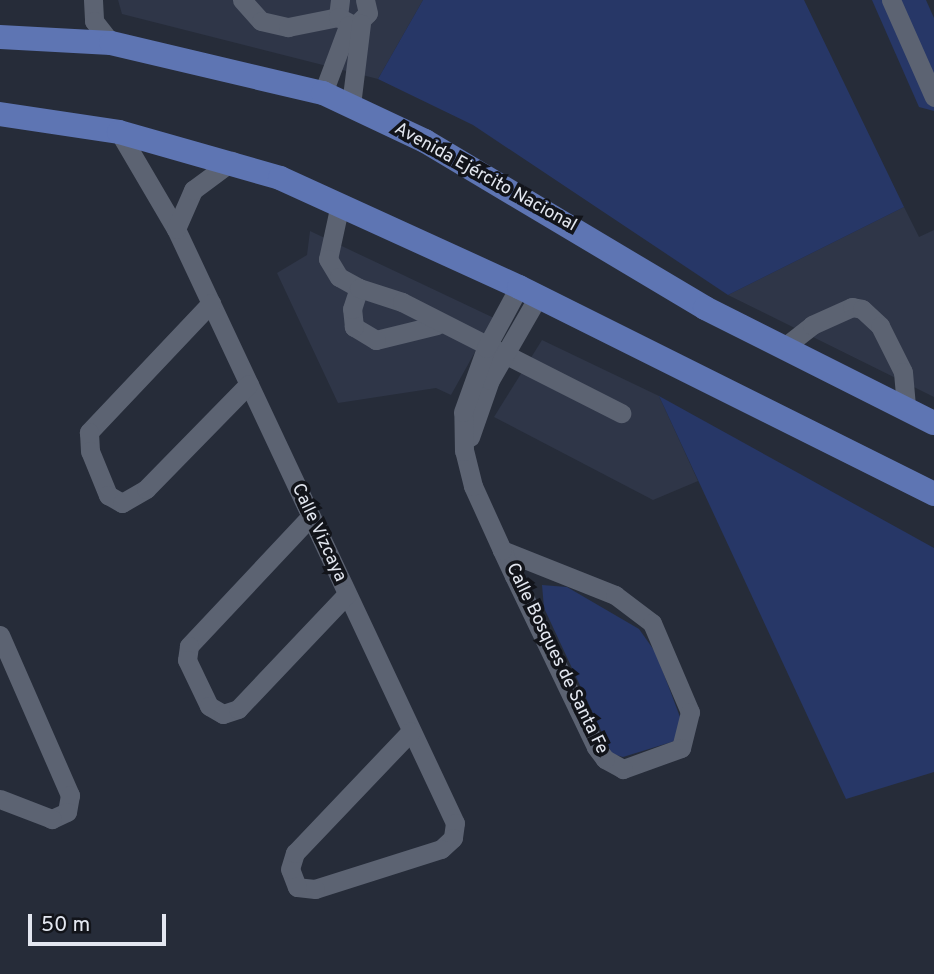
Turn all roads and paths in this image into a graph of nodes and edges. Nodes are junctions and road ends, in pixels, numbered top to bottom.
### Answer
1 (93, 0) edge
2 (242, 0) edge
3 (365, 0) edge
4 (891, 0) edge
5 (347, 17) edge
6 (0, 37) edge
7 (111, 43) junction
8 (323, 93) junction
9 (934, 96) edge
10 (351, 105) junction
11 (0, 114) edge
12 (119, 132) junction
13 (232, 161) junction
14 (340, 204) junction
15 (176, 229) junction
16 (359, 288) junction
17 (529, 292) junction
18 (211, 303) junction
19 (437, 325) junction
20 (783, 348) junction
21 (494, 352) junction
22 (248, 384) junction
23 (906, 410) junction
24 (621, 413) dead end
25 (934, 423) edge
26 (934, 494) edge
27 (310, 517) junction
28 (502, 550) junction
29 (348, 594) junction
30 (0, 635) edge
31 (411, 731) junction
32 (0, 799) edge

1 - 7 street
2 - 5 street
3 - 5 street
4 - 9 street
5 - 8 street
5 - 10 street
6 - 7 main road, Avenida Ejército Nacional
7 - 8 main road, Avenida Ejército Nacional
8 - 10 main road, Avenida Ejército Nacional
10 - 20 main road, Avenida Ejército Nacional
11 - 12 main road
12 - 13 main road
12 - 15 street, Calle Vizcaya
13 - 14 main road
13 - 15 street
14 - 16 street
14 - 17 main road
15 - 18 street, Calle Vizcaya
16 - 19 street
16 - 19 street
17 - 21 street, Calle Bosques de Santa Fe
17 - 26 main road
18 - 22 street, Calle Vizcaya
18 - 22 street
19 - 21 street
20 - 23 main road, Avenida Ejército Nacional
20 - 23 street
21 - 24 street
21 - 28 street, Calle Bosques de Santa Fe
22 - 27 street, Calle Vizcaya
23 - 25 main road, Avenida Ejército Nacional
27 - 29 street, Calle Vizcaya
27 - 29 street
28 - 28 street, Calle Bosques de Santa Fe
29 - 31 street, Calle Vizcaya
30 - 32 street
31 - 31 street, Calle Vizcaya

